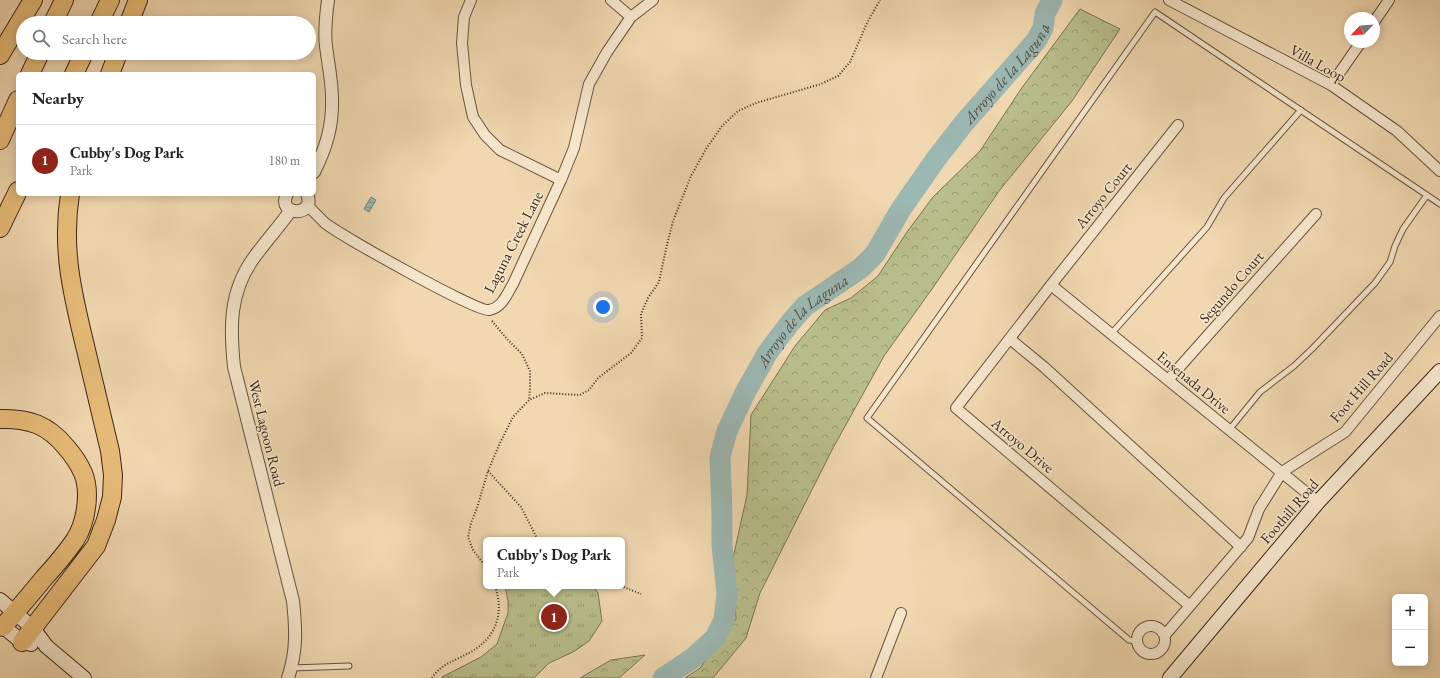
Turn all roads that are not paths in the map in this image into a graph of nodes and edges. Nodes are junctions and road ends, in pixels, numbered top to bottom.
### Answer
1 (33, 0) edge
2 (64, 0) edge
3 (110, 0) edge
4 (138, 0) edge
5 (328, 0) edge
6 (471, 0) edge
7 (611, 0) edge
8 (653, 0) edge
9 (1169, 0) edge
10 (1389, 0) edge
11 (1380, 13) edge
12 (24, 16) edge
13 (56, 16) edge
14 (102, 16) edge
15 (132, 16) edge
16 (632, 17) junction
17 (16, 29) edge
18 (1356, 48) edge
19 (0, 56) edge
20 (37, 60) edge
21 (81, 60) edge
22 (115, 60) edge
23 (31, 72) edge
24 (75, 72) edge
25 (111, 72) edge
26 (1331, 85) junction
27 (16, 104) edge
28 (1301, 110) junction
29 (1178, 125) dead end
30 (0, 140) edge
31 (316, 168) edge
32 (1440, 171) edge
33 (561, 180) junction
34 (16, 195) edge
35 (1427, 195) junction
36 (70, 196) edge
37 (287, 196) edge
38 (307, 200) edge
39 (1440, 204) edge
40 (291, 210) junction
41 (1316, 214) dead end
42 (0, 228) edge
43 (1051, 285) junction
44 (1440, 316) edge
45 (1111, 334) junction
46 (1010, 338) junction
47 (1440, 371) edge
48 (1168, 380) junction
49 (0, 419) edge
50 (1229, 430) junction
51 (1282, 472) junction
52 (1318, 502) junction
53 (1241, 547) junction
54 (0, 600) edge
55 (1190, 606) junction
56 (15, 612) junction
57 (901, 613) dead end
58 (2, 626) edge
59 (33, 628) junction
60 (1165, 635) junction
61 (1137, 641) junction
62 (22, 642) junction
63 (46, 646) junction
64 (349, 666) dead end
65 (290, 673) edge
66 (84, 678) edge
67 (876, 678) edge
68 (1170, 678) edge

1 - 12 highway
2 - 13 highway
3 - 14 highway
4 - 15 highway
5 - 31 street
6 - 33 street
7 - 16 street
8 - 16 street, Laguna Creek Lane
9 - 26 street, Villa Loop
10 - 11 street
16 - 33 street, Laguna Creek Lane
17 - 19 highway
18 - 26 street
20 - 23 highway
21 - 24 highway
22 - 25 highway
26 - 32 street, Villa Loop
27 - 30 highway
28 - 35 lane
28 - 45 lane
28 - 61 lane
29 - 43 street, Arroyo Court
33 - 38 street, Laguna Creek Lane
34 - 42 highway
35 - 39 lane
35 - 50 lane
36 - 59 highway
37 - 40 street
38 - 40 street
40 - 65 street, West Lagoon Road
41 - 48 street, Segundo Court
43 - 45 street, Ensenada Drive
43 - 46 street, Arroyo Drive
44 - 51 street, Foot Hill Road
45 - 48 street, Ensenada Drive
46 - 53 street
46 - 55 street, Arroyo Drive
47 - 52 main road, Foothill Road
48 - 50 street, Ensenada Drive
49 - 56 highway
50 - 51 street, Ensenada Drive
51 - 52 street, Ensenada Drive
51 - 53 street, Foot Hill Road
52 - 68 main road, Foothill Road
53 - 55 street, Foot Hill Road
54 - 56 main road
55 - 60 street, Foot Hill Road
56 - 58 highway
56 - 59 main road
57 - 67 street
58 - 62 main road
59 - 62 highway
59 - 63 main road
60 - 61 street
60 - 61 street, Foot Hill Road
62 - 63 main road
63 - 66 main road
64 - 65 lane

